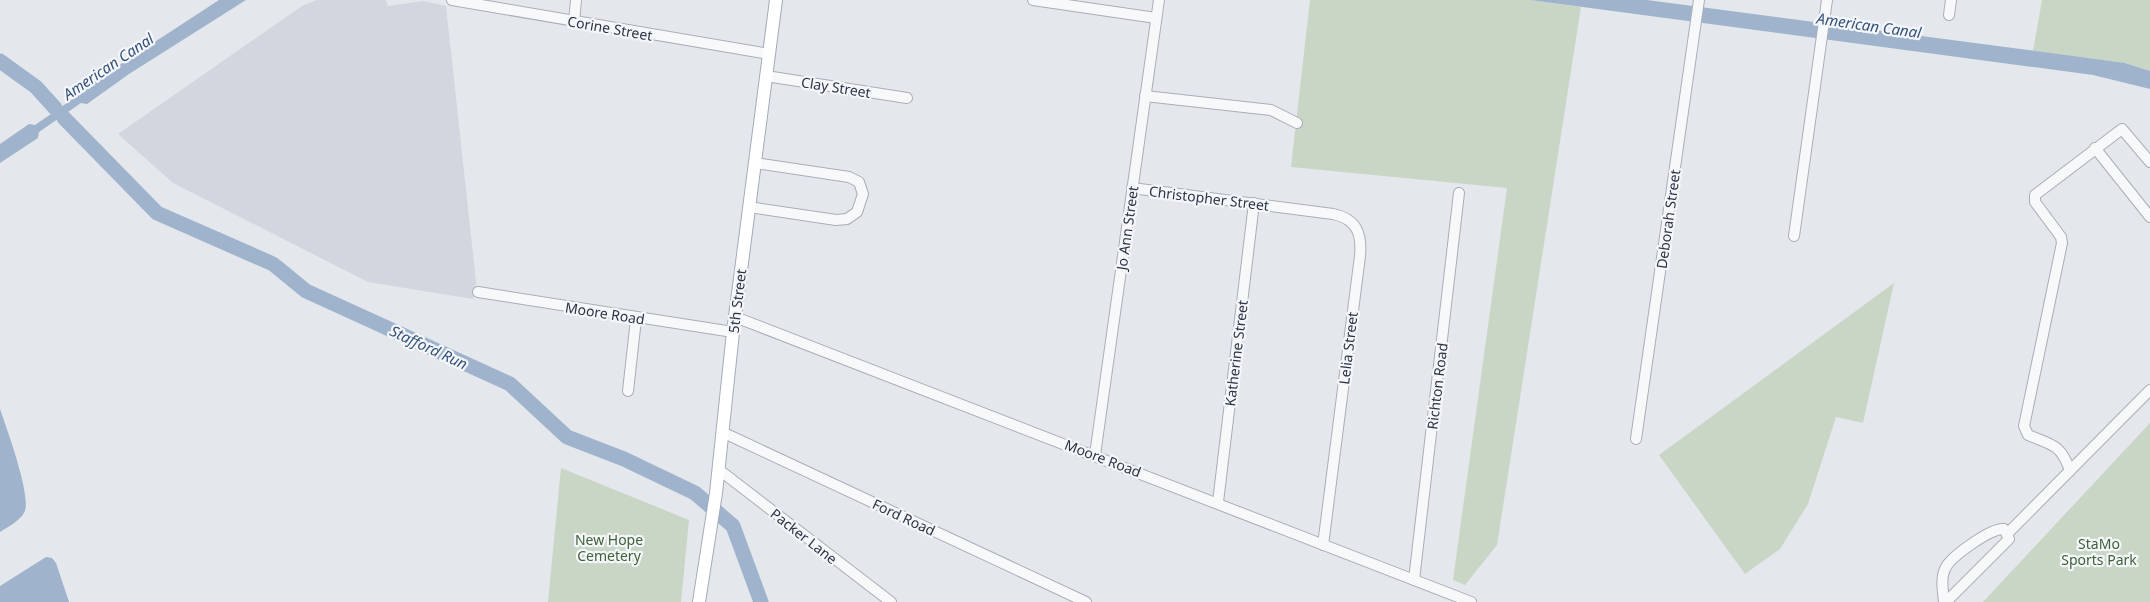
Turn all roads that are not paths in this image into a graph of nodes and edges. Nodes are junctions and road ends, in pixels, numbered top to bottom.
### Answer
1 (452, 0) edge
2 (576, 0) edge
3 (776, 0) edge
4 (1033, 0) edge
5 (1159, 0) edge
6 (1827, 0) edge
7 (1951, 0) edge
8 (1698, 1) edge
9 (481, 3) edge
10 (1949, 15) dead end
11 (1156, 18) junction
12 (574, 22) junction
13 (769, 54) junction
14 (766, 76) junction
15 (1145, 96) junction
16 (907, 98) dead end
17 (1297, 123) dead end
18 (2095, 148) junction
19 (2150, 162) edge
20 (755, 163) junction
21 (1132, 188) junction
22 (1459, 193) dead end
23 (1254, 203) junction
24 (749, 207) junction
25 (1286, 207) joint
26 (2150, 216) edge
27 (1794, 236) dead end
28 (478, 292) dead end
29 (735, 316) junction
30 (636, 318) junction
31 (733, 332) junction
32 (2150, 390) edge
33 (628, 391) dead end
34 (722, 432) junction
35 (1636, 439) dead end
36 (1095, 455) junction
37 (718, 469) junction
38 (2070, 471) junction
39 (1218, 502) junction
40 (2008, 534) junction
41 (1323, 545) junction
42 (1414, 580) junction
43 (699, 602) edge
44 (891, 602) edge
45 (1086, 602) edge
46 (1471, 602) edge
47 (1945, 602) edge

1 - 9 street, Corine Street
2 - 12 street
3 - 13 main road, 5th Street
4 - 11 street
5 - 11 street, Jo Ann Street
6 - 27 street
7 - 10 street
8 - 35 street, Deborah Street
9 - 12 street, Corine Street
11 - 15 street, Jo Ann Street
12 - 13 street, Corine Street
13 - 14 main road, 5th Street
14 - 16 street, Clay Street
14 - 20 main road, 5th Street
15 - 17 street
15 - 21 street, Jo Ann Street
18 - 19 street
18 - 26 street
18 - 38 street
20 - 24 main road, 5th Street
20 - 24 street
21 - 23 street, Christopher Street
21 - 36 street, Jo Ann Street
22 - 42 street, Richton Road
23 - 25 street, Christopher Street
23 - 39 street, Katherine Street
24 - 29 main road, 5th Street
25 - 41 street, Lelia Street
28 - 30 street, Moore Road
29 - 31 main road, 5th Street
29 - 36 street, Moore Road
30 - 31 street, Moore Road
30 - 33 street
31 - 34 main road, 5th Street
32 - 38 street
34 - 37 main road, 5th Street
34 - 45 street, Ford Road
36 - 39 street, Moore Road
37 - 43 main road, 5th Street
37 - 44 street, Packer Lane
38 - 40 street
39 - 41 street, Moore Road
40 - 47 street
40 - 47 street
41 - 42 street, Moore Road
42 - 46 street, Moore Road

